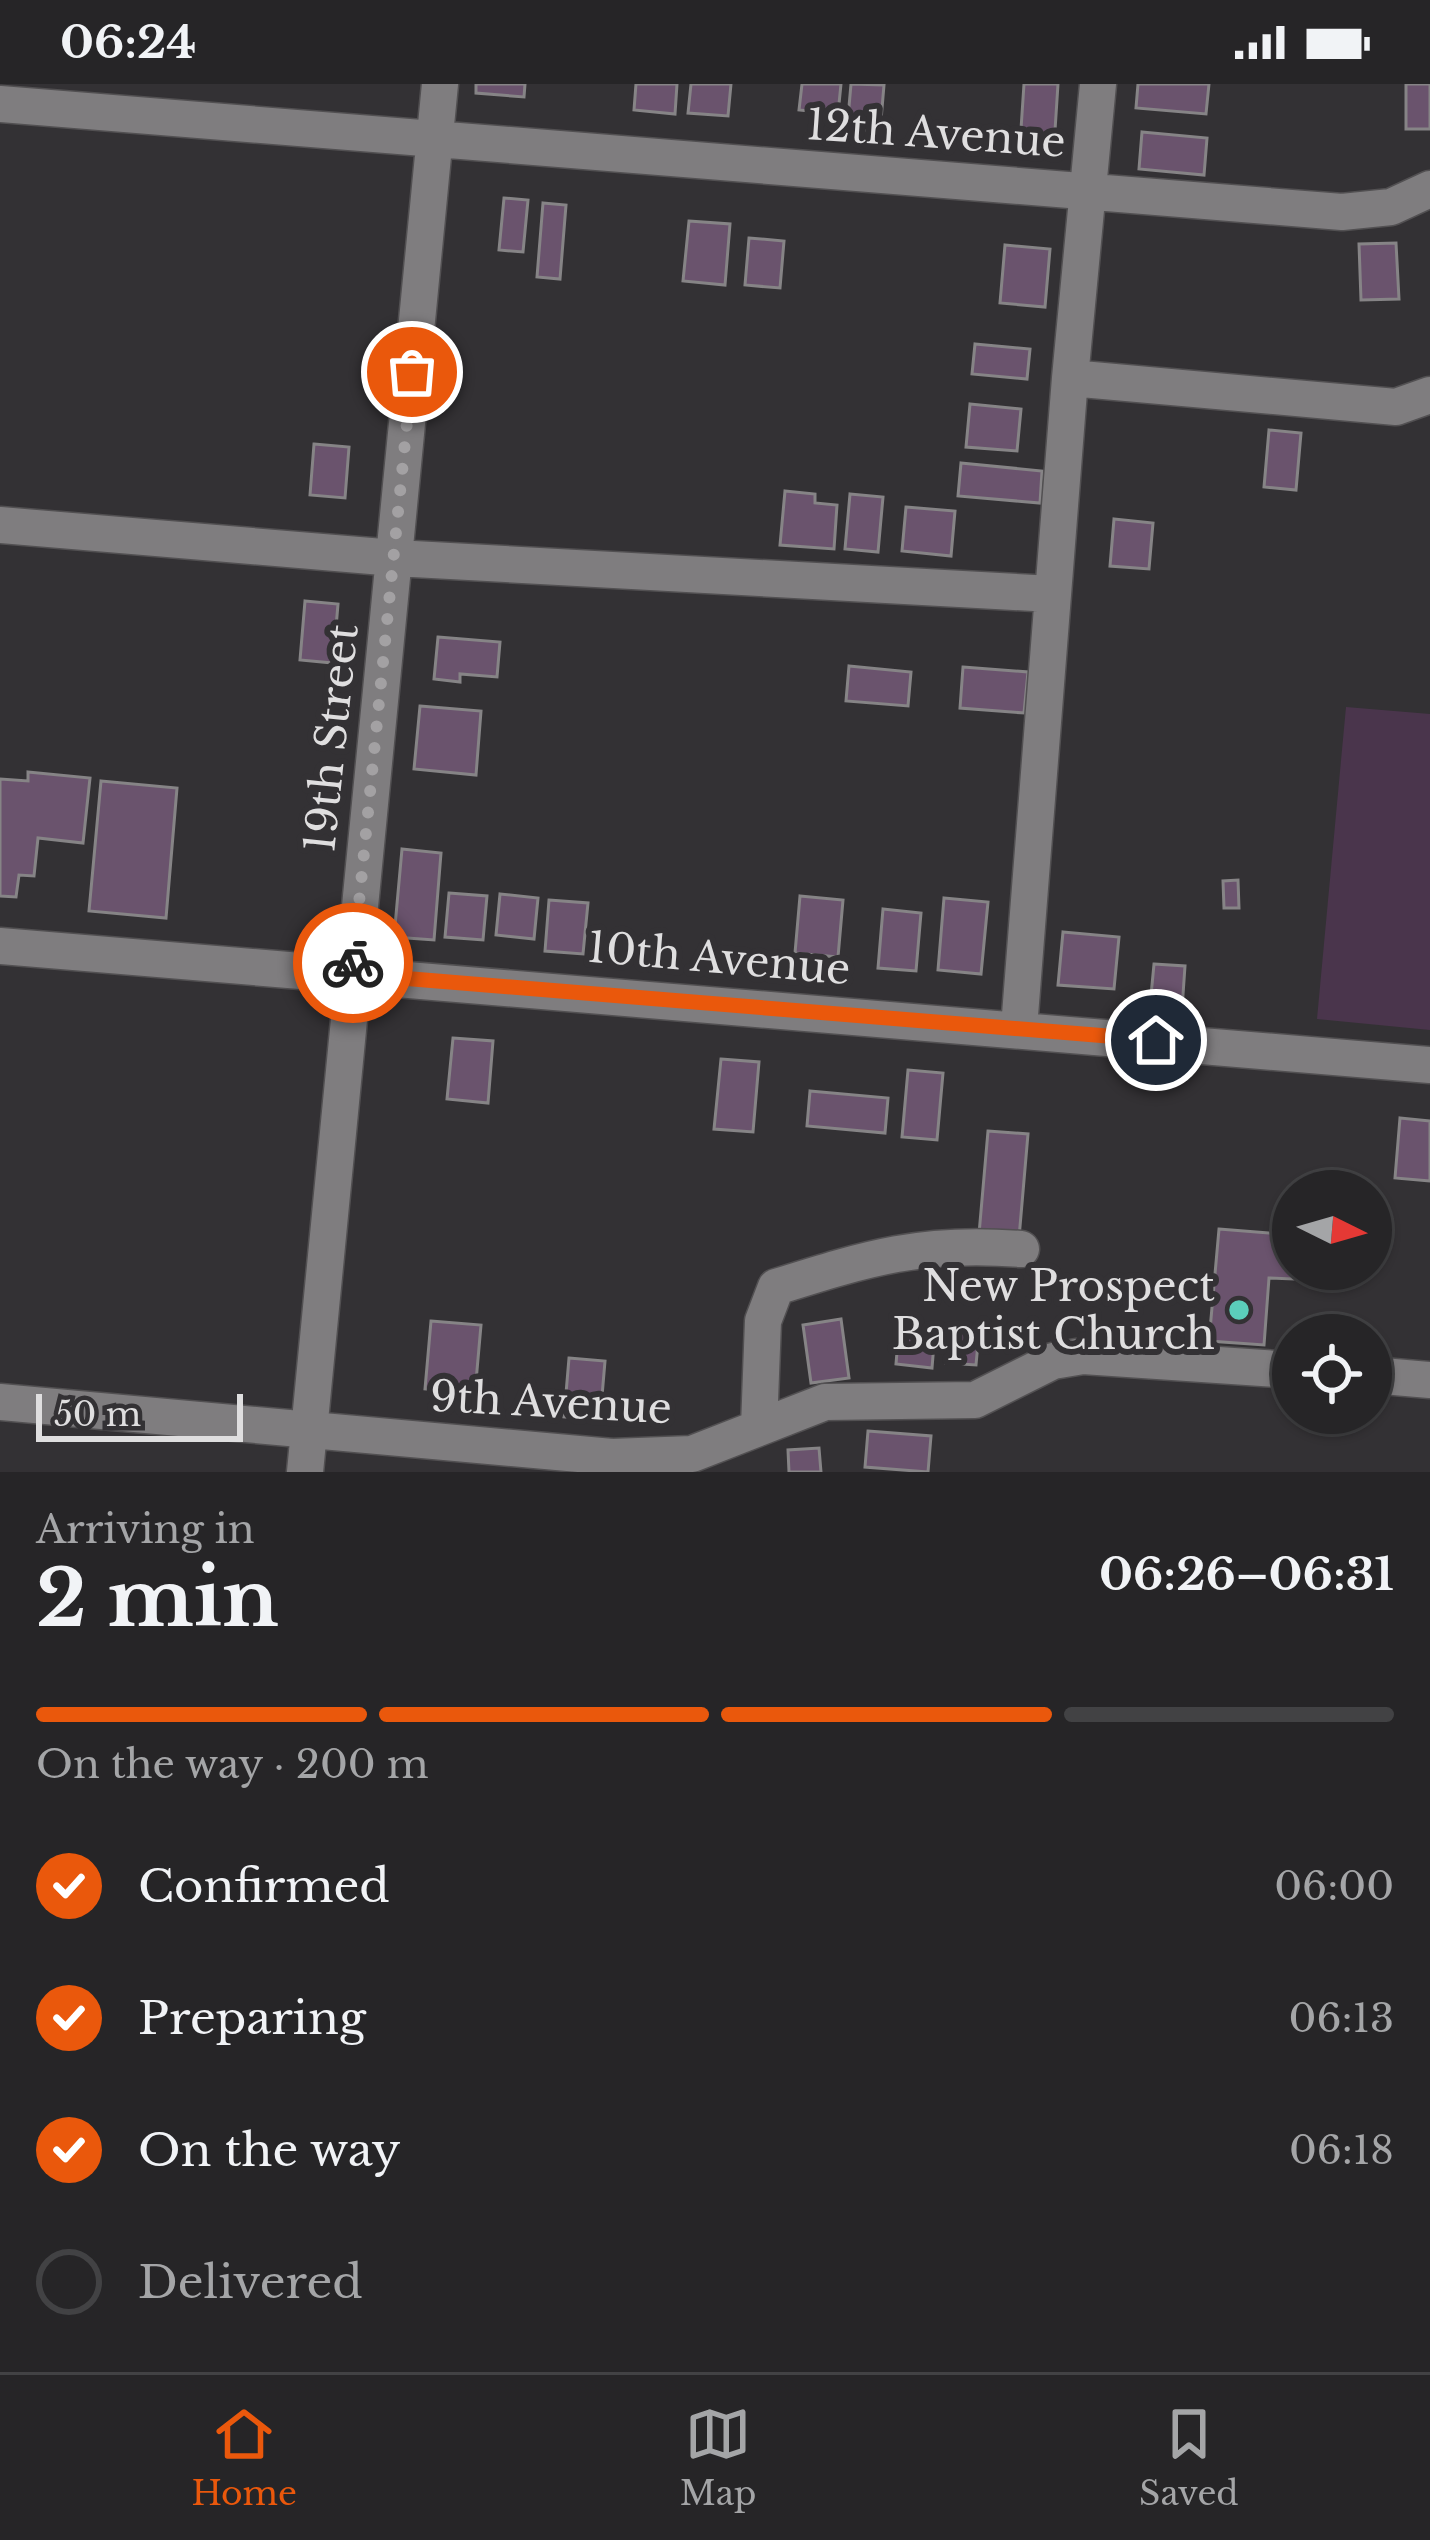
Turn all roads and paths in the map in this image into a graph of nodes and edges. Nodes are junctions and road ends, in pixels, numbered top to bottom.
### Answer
1 (440, 84) edge
2 (1098, 84) edge
3 (0, 104) edge
4 (435, 140) junction
5 (1430, 189) edge
6 (1090, 190) junction
7 (1070, 378) junction
8 (1430, 395) edge
9 (0, 525) edge
10 (395, 558) junction
11 (1052, 594) junction
12 (0, 946) edge
13 (352, 974) junction
14 (1019, 1028) junction
15 (1430, 1065) edge
16 (1021, 1250) dead end
17 (1272, 1369) edge
18 (1392, 1377) edge
19 (1430, 1380) edge
20 (0, 1402) edge
21 (759, 1426) junction
22 (309, 1431) junction
23 (305, 1472) edge

1 - 4 street, 19th Street
2 - 6 street
3 - 4 street, 12th Avenue
4 - 6 street, 12th Avenue
4 - 10 street, 19th Street
5 - 6 street, 12th Avenue
6 - 7 street
7 - 8 street
7 - 11 street
9 - 10 street
10 - 11 street
10 - 13 street, 19th Street
11 - 14 street
12 - 13 street, 10th Avenue
13 - 14 street, 10th Avenue
13 - 22 street, 19th Street
14 - 15 street, 10th Avenue
16 - 21 street
17 - 21 street, 9th Avenue
18 - 19 street
20 - 22 street, 9th Avenue
21 - 22 street, 9th Avenue
22 - 23 street, 19th Street

